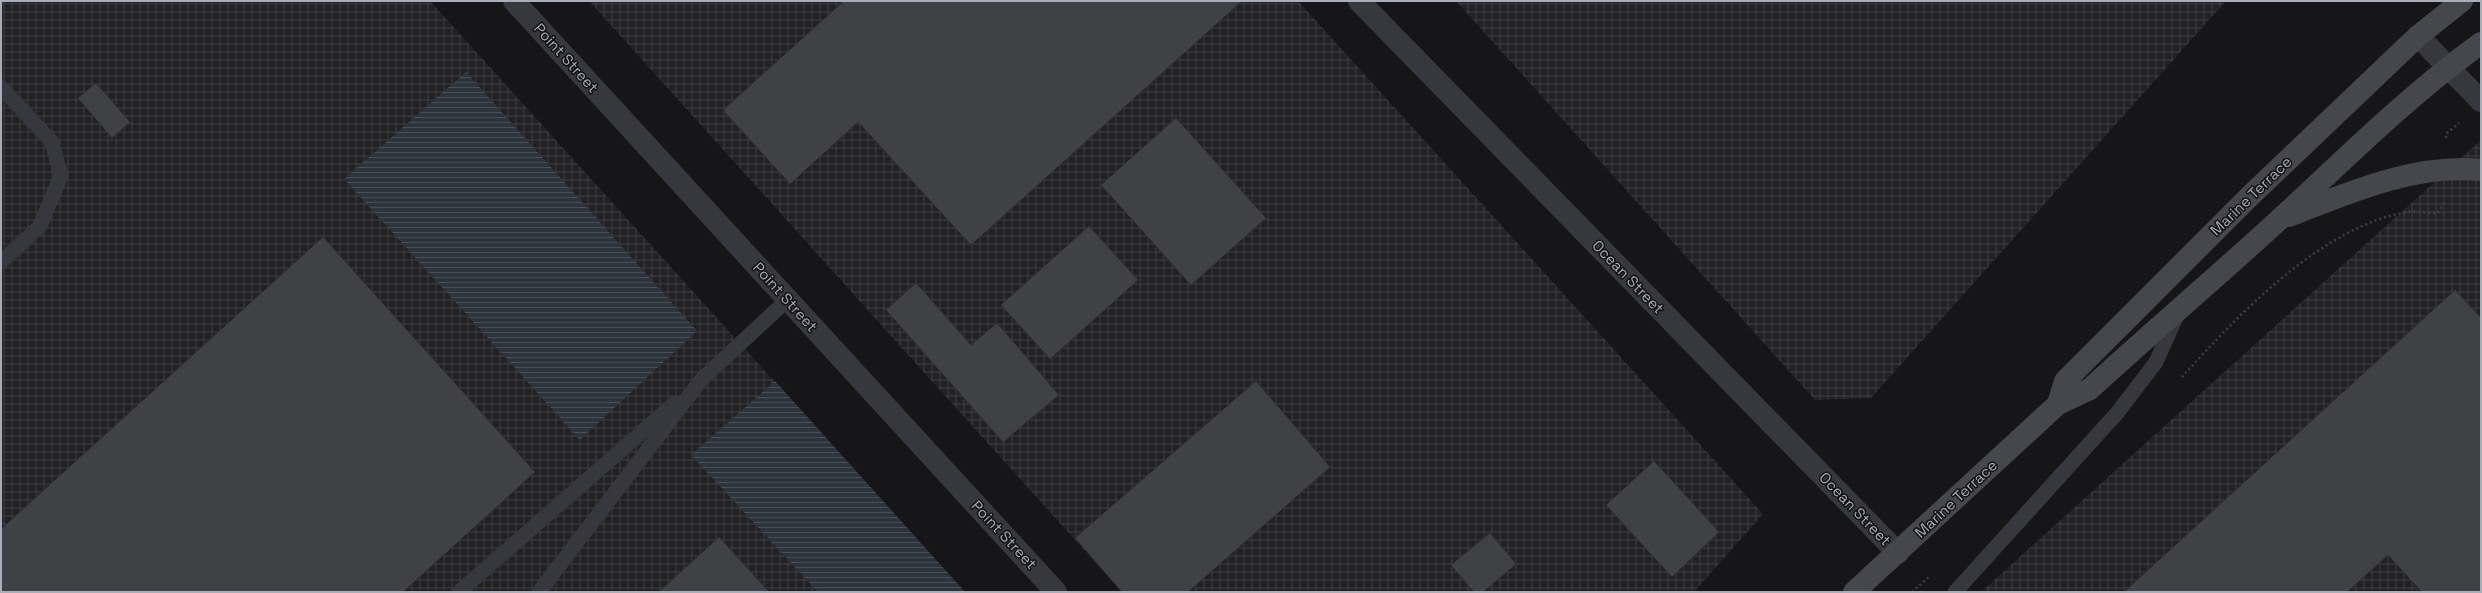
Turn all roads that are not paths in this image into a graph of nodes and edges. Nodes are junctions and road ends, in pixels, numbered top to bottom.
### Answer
1 (514, 1) edge
2 (1359, 1) edge
3 (2462, 1) edge
4 (2418, 36) junction
5 (2481, 44) edge
6 (2447, 68) junction
7 (1, 87) edge
8 (2481, 101) edge
9 (2481, 170) edge
10 (2280, 219) junction
11 (1, 262) edge
12 (787, 300) junction
13 (2182, 305) junction
14 (701, 380) junction
15 (2058, 404) junction
16 (1898, 553) junction
17 (459, 592) edge
18 (538, 592) edge
19 (1056, 592) edge
20 (1854, 592) edge
21 (1955, 592) edge

1 - 12 street, Point Street
2 - 16 street, Ocean Street
3 - 4 main road, Marine Terrace
4 - 6 street
4 - 15 main road, Marine Terrace
5 - 6 main road, Marine Terrace
6 - 8 street
6 - 10 main road, Marine Terrace
7 - 11 lane
9 - 10 main road
10 - 13 main road, Marine Terrace
12 - 14 lane
12 - 19 street, Point Street
13 - 15 main road, Marine Terrace
13 - 21 lane
14 - 17 lane
14 - 18 lane
15 - 16 main road, Marine Terrace
16 - 20 main road, Marine Terrace

